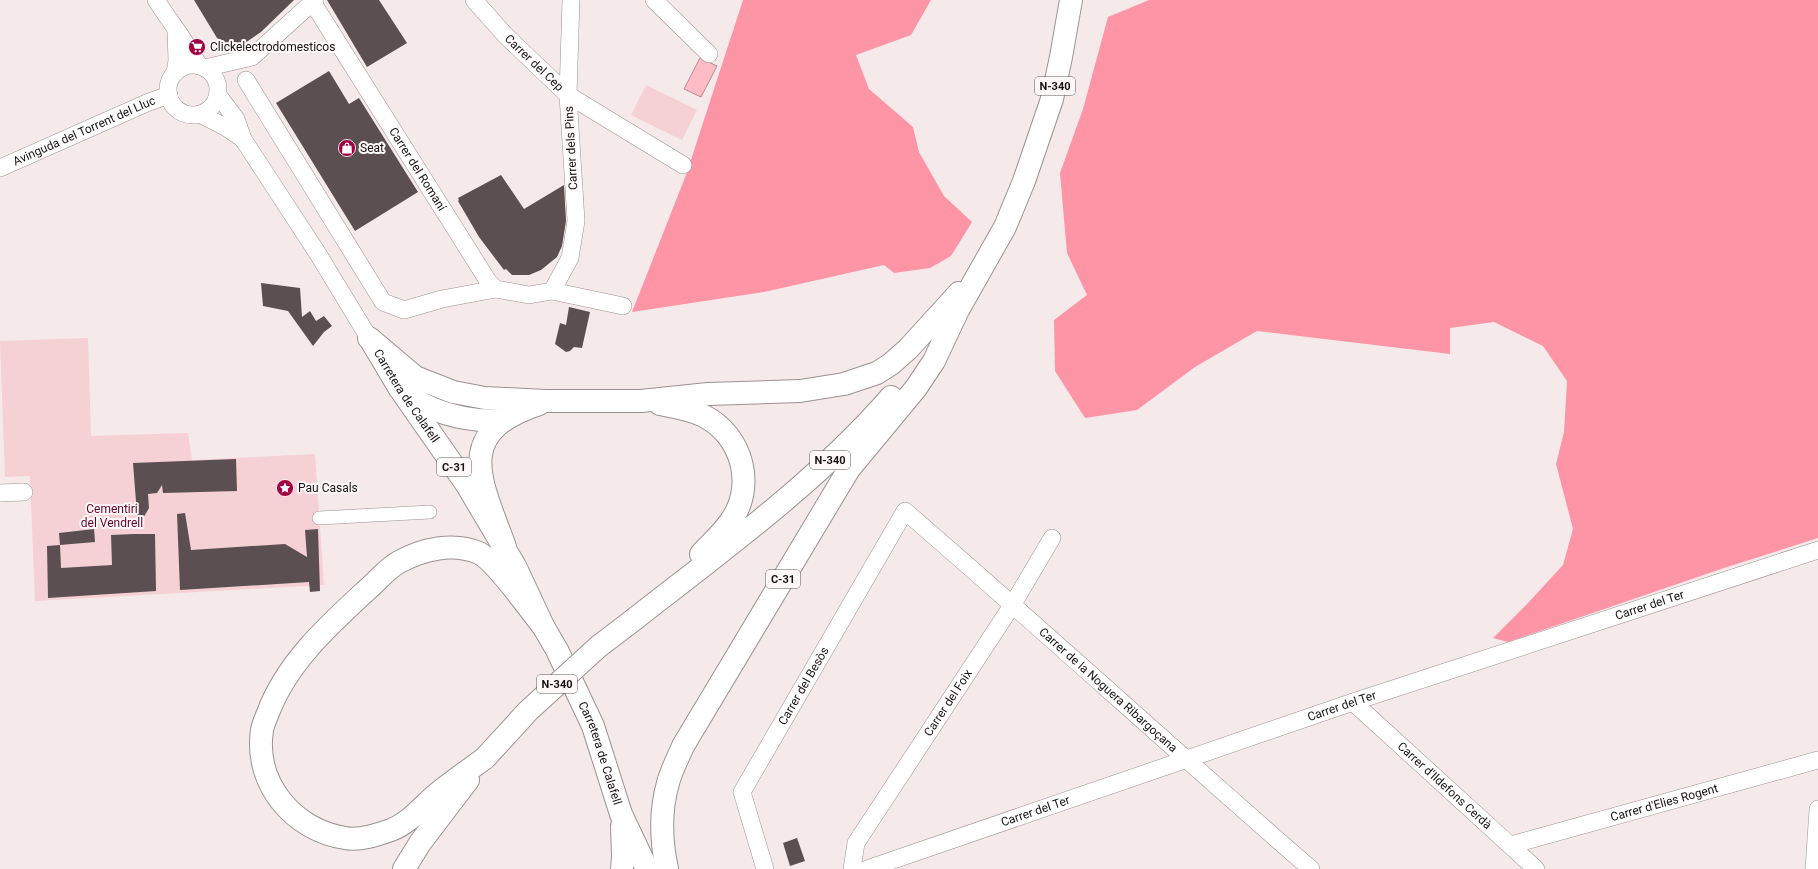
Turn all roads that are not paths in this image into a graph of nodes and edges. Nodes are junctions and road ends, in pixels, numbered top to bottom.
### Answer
1 (156, 0) edge
2 (474, 0) edge
3 (571, 0) edge
4 (654, 0) edge
5 (1071, 0) edge
6 (313, 1) edge
7 (176, 31) junction
8 (710, 54) dead end
9 (252, 57) junction
10 (202, 67) junction
11 (175, 73) junction
12 (246, 80) junction
13 (218, 92) junction
14 (169, 95) junction
15 (568, 95) junction
16 (200, 114) junction
17 (243, 140) junction
18 (683, 165) dead end
19 (0, 168) edge
20 (980, 272) junction
21 (496, 289) junction
22 (552, 291) junction
23 (623, 306) dead end
24 (958, 310) junction
25 (369, 338) junction
26 (400, 389) junction
27 (546, 401) junction
28 (641, 401) junction
29 (502, 420) junction
30 (24, 492) dead end
31 (0, 493) edge
32 (905, 511) joint
33 (430, 512) dead end
34 (319, 518) dead end
35 (1052, 538) dead end
36 (505, 547) junction
37 (1818, 550) edge
38 (677, 585) junction
39 (1013, 604) junction
40 (543, 626) junction
41 (1352, 702) junction
42 (485, 758) junction
43 (1184, 759) junction
44 (1818, 760) edge
45 (1818, 809) edge
46 (622, 814) junction
47 (1511, 845) junction
48 (404, 869) edge
49 (622, 869) edge
50 (647, 869) edge
51 (667, 869) edge
52 (765, 869) edge
53 (852, 869) edge
54 (867, 869) edge
55 (1311, 869) edge
56 (1536, 869) edge
57 (1814, 869) edge

1 - 7 street
2 - 15 street, Carrer del Cep
3 - 15 street, Carrer dels Pins
4 - 8 street
5 - 20 main road, N-340
6 - 9 street
6 - 21 street, Carrer del Romaní
7 - 10 street
7 - 11 street
9 - 10 street
9 - 12 street
10 - 11 street
10 - 13 street
11 - 14 street
12 - 13 street
12 - 21 street
13 - 16 street
13 - 17 street, Carretera de Calafell
14 - 16 street
14 - 19 street, Avinguda del Torrent del Lluc
15 - 18 street, Carrer del Cep
15 - 22 street, Carrer dels Pins
16 - 17 street, Carretera de Calafell
17 - 25 street, Carretera de Calafell
20 - 24 main road, N-340
20 - 28 main road
21 - 22 street
22 - 23 street
24 - 38 main road, N-340
24 - 51 main road, C-31
25 - 26 main road, Carretera de Calafell / C-31
25 - 27 main road
26 - 29 main road
26 - 36 main road, Carretera de Calafell / C-31
27 - 28 main road
27 - 29 main road
28 - 38 main road
29 - 36 main road
30 - 31 street
32 - 39 street, Carrer de la Noguera Ribargoçana
32 - 52 street, Carrer del Besòs
33 - 34 street
35 - 39 street, Carrer del Foix
36 - 40 main road, Carretera de Calafell / C-31
37 - 41 street, Carrer del Ter
38 - 42 main road, N-340, bridge
39 - 43 street, Carrer de la Noguera Ribargoçana
39 - 53 street, Carrer del Foix
40 - 42 main road
40 - 46 main road, Carretera de Calafell / C-31
41 - 43 street, Carrer del Ter
41 - 47 street, Carrer d'Ildefons Cerdà
42 - 48 main road, N-340
43 - 54 street, Carrer del Ter
43 - 55 street, Carrer de la Noguera Ribargoçana
44 - 47 street, Carrer d'Elies Rogent
45 - 57 street
46 - 49 main road, Carretera de Calafell / C-31
46 - 50 main road, Carretera de Calafell / C-31
47 - 56 street, Carrer d'Ildefons Cerdà

